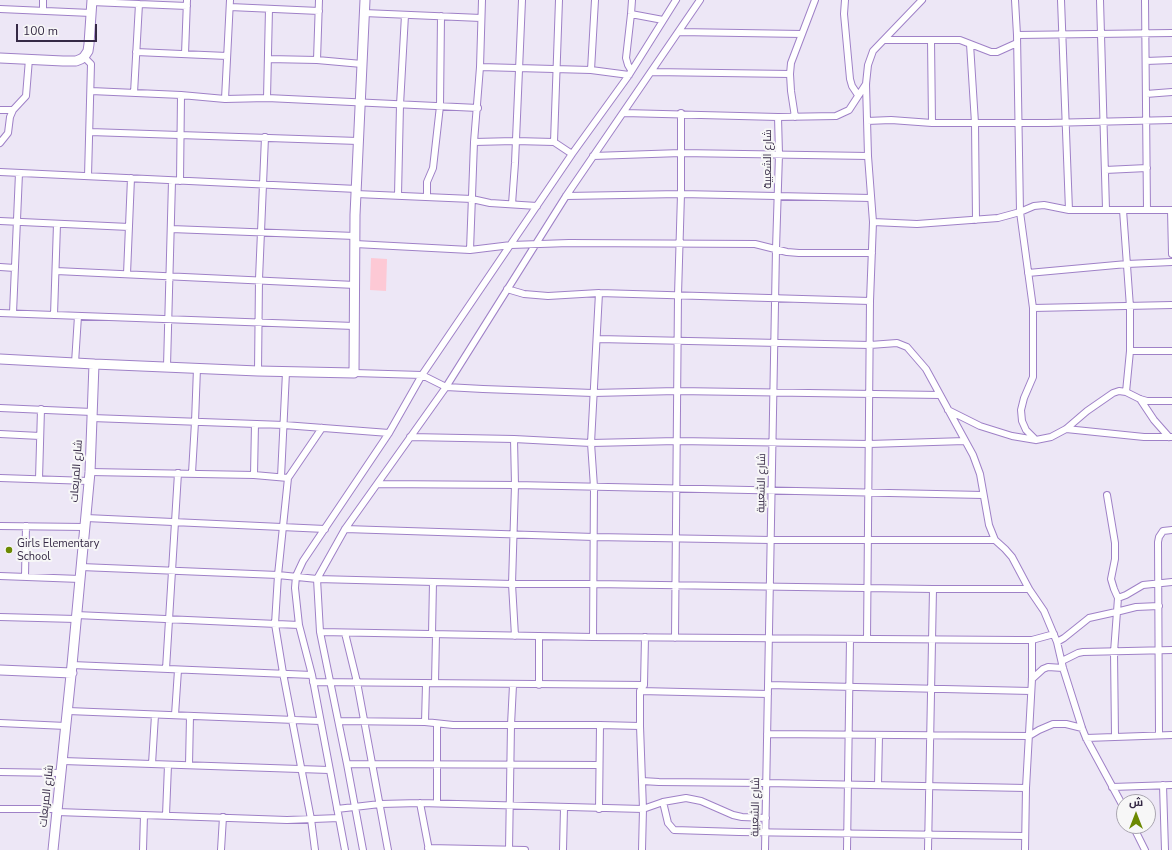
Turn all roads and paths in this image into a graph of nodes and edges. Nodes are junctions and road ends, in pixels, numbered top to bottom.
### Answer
1 (43, 0) edge
2 (230, 0) edge
3 (319, 0) edge
4 (365, 0) edge
5 (482, 0) edge
6 (522, 0) edge
7 (559, 0) edge
8 (595, 0) edge
9 (632, 0) edge
10 (676, 0) edge
11 (700, 0) edge
12 (815, 0) edge
13 (844, 0) edge
14 (922, 0) edge
15 (1016, 0) edge
16 (1061, 0) edge
17 (1100, 0) edge
18 (1145, 0) edge
19 (91, 1) edge
20 (187, 3) edge
21 (139, 4) junction
22 (230, 7) junction
23 (0, 9) edge
24 (269, 9) junction
25 (43, 11) junction
26 (319, 11) junction
27 (364, 12) junction
28 (91, 13) junction
29 (631, 14) junction
30 (405, 15) junction
31 (441, 16) junction
32 (481, 18) junction
33 (663, 20) junction
34 (679, 32) junction
35 (802, 34) junction
36 (1062, 34) junction
37 (1101, 34) junction
38 (1145, 34) junction
39 (1172, 34) edge
40 (1017, 35) junction
41 (885, 40) junction
42 (931, 40) junction
43 (1017, 43) junction
44 (970, 44) junction
45 (136, 52) junction
46 (185, 54) junction
47 (228, 56) junction
48 (84, 57) junction
49 (0, 58) edge
50 (29, 59) junction
51 (268, 59) junction
52 (317, 60) junction
53 (1172, 60) edge
54 (1146, 61) junction
55 (362, 64) junction
56 (480, 67) junction
57 (519, 68) junction
58 (557, 70) junction
59 (591, 70) junction
60 (652, 72) junction
61 (630, 73) junction
62 (790, 74) junction
63 (866, 84) junction
64 (91, 91) junction
65 (1172, 92) edge
66 (134, 93) junction
67 (1146, 94) junction
68 (181, 95) junction
69 (858, 95) junction
70 (267, 98) junction
71 (224, 99) junction
72 (360, 102) junction
73 (400, 105) junction
74 (440, 106) junction
75 (478, 108) junction
76 (0, 110) edge
77 (13, 110) junction
78 (624, 113) junction
79 (681, 113) junction
80 (795, 116) junction
81 (778, 117) junction
82 (1172, 120) edge
83 (867, 121) junction
84 (1146, 121) junction
85 (1104, 122) junction
86 (932, 123) junction
87 (975, 123) junction
88 (1018, 123) junction
89 (1065, 123) junction
90 (90, 132) junction
91 (180, 135) junction
92 (265, 137) junction
93 (358, 141) junction
94 (515, 141) junction
95 (474, 142) junction
96 (554, 142) junction
97 (0, 143) edge
98 (681, 153) junction
99 (572, 154) junction
100 (779, 154) junction
101 (593, 156) junction
102 (868, 156) junction
103 (1147, 168) junction
104 (1105, 170) junction
105 (0, 172) edge
106 (18, 173) junction
107 (88, 176) junction
108 (131, 178) junction
109 (172, 181) junction
110 (180, 181) junction
111 (263, 185) junction
112 (357, 192) junction
113 (681, 194) junction
114 (398, 195) junction
115 (427, 196) junction
116 (566, 196) junction
117 (778, 196) junction
118 (871, 198) junction
119 (472, 199) junction
120 (512, 204) junction
121 (537, 206) junction
122 (1106, 209) junction
123 (1069, 210) junction
124 (1123, 210) junction
125 (1147, 210) junction
126 (1171, 210) edge
127 (1020, 212) junction
128 (976, 220) junction
129 (0, 221) edge
130 (17, 222) junction
131 (874, 222) junction
132 (58, 224) junction
133 (129, 227) junction
134 (171, 229) junction
135 (261, 232) junction
136 (355, 240) junction
137 (680, 243) junction
138 (535, 244) junction
139 (511, 245) junction
140 (776, 249) junction
141 (470, 250) junction
142 (872, 253) junction
143 (1172, 254) edge
144 (1172, 262) edge
145 (1127, 264) junction
146 (0, 268) edge
147 (15, 268) junction
148 (56, 271) junction
149 (1028, 273) junction
150 (127, 274) junction
151 (170, 276) junction
152 (259, 280) junction
153 (355, 285) junction
154 (507, 289) junction
155 (599, 293) junction
156 (678, 295) junction
157 (776, 298) junction
158 (870, 301) junction
159 (1172, 305) edge
160 (1130, 307) junction
161 (1033, 308) junction
162 (0, 313) edge
163 (13, 313) junction
164 (54, 315) junction
165 (78, 316) junction
166 (168, 320) junction
167 (258, 322) junction
168 (354, 326) junction
169 (598, 340) junction
170 (678, 341) junction
171 (775, 343) junction
172 (870, 346) junction
173 (1130, 351) junction
174 (1172, 351) edge
175 (0, 359) edge
176 (75, 363) junction
177 (94, 364) junction
178 (167, 366) junction
179 (197, 368) junction
180 (258, 371) junction
181 (286, 372) junction
182 (354, 373) junction
183 (422, 376) junction
184 (446, 388) junction
185 (677, 391) junction
186 (1126, 392) junction
187 (593, 393) junction
188 (774, 393) junction
189 (869, 394) junction
190 (940, 395) junction
191 (1140, 399) junction
192 (1172, 401) edge
193 (0, 408) edge
194 (41, 409) junction
195 (948, 410) junction
196 (92, 415) junction
197 (195, 422) junction
198 (255, 424) junction
199 (284, 425) junction
200 (322, 428) junction
201 (1066, 429) junction
202 (389, 432) junction
203 (0, 434) edge
204 (40, 436) junction
205 (410, 437) junction
206 (1171, 437) edge
207 (514, 439) junction
208 (1036, 440) junction
209 (677, 441) junction
210 (965, 441) junction
211 (773, 442) junction
212 (591, 443) junction
213 (869, 444) junction
214 (178, 473) junction
215 (192, 473) junction
216 (254, 475) junction
217 (89, 476) junction
218 (281, 477) junction
219 (0, 478) edge
220 (288, 478) junction
221 (38, 480) junction
222 (378, 484) junction
223 (515, 485) junction
224 (594, 487) junction
225 (676, 488) junction
226 (772, 490) junction
227 (868, 492) junction
228 (983, 495) junction
229 (1107, 495) dead end
230 (85, 522) junction
231 (175, 522) junction
232 (0, 526) edge
233 (26, 526) junction
234 (282, 528) junction
235 (325, 529) junction
236 (346, 530) junction
237 (1172, 530) edge
238 (513, 535) junction
239 (594, 537) junction
240 (676, 538) junction
241 (771, 540) junction
242 (868, 540) junction
243 (995, 540) junction
244 (81, 567) junction
245 (172, 571) junction
246 (278, 575) junction
247 (0, 576) edge
248 (24, 576) junction
249 (296, 576) junction
250 (80, 579) junction
251 (316, 579) junction
252 (432, 582) junction
253 (1172, 582) edge
254 (1158, 583) junction
255 (512, 584) junction
256 (593, 584) junction
257 (676, 585) junction
258 (770, 586) junction
259 (868, 588) junction
260 (933, 589) junction
261 (1029, 589) junction
262 (1118, 598) junction
263 (1159, 606) junction
264 (1116, 612) junction
265 (0, 617) edge
266 (76, 617) junction
267 (169, 619) junction
268 (275, 624) junction
269 (299, 625) junction
270 (320, 632) junction
271 (346, 633) junction
272 (434, 634) junction
273 (1054, 634) junction
274 (515, 636) junction
275 (539, 636) junction
276 (593, 637) junction
277 (645, 637) junction
278 (675, 638) junction
279 (769, 639) junction
280 (850, 639) junction
281 (867, 639) junction
282 (932, 639) junction
283 (1032, 640) junction
284 (1057, 642) junction
285 (1172, 650) edge
286 (1158, 651) junction
287 (1114, 652) junction
288 (1062, 660) junction
289 (1063, 668) junction
290 (72, 669) junction
291 (166, 669) junction
292 (0, 670) edge
293 (178, 670) junction
294 (283, 673) junction
295 (312, 678) junction
296 (1032, 679) junction
297 (330, 682) junction
298 (357, 682) junction
299 (435, 683) junction
300 (426, 684) junction
301 (513, 685) junction
302 (539, 685) junction
303 (768, 685) junction
304 (849, 687) junction
305 (642, 688) junction
306 (931, 689) junction
307 (1031, 691) junction
308 (768, 694) junction
309 (68, 711) junction
310 (154, 715) junction
311 (175, 715) junction
312 (190, 716) junction
313 (292, 720) junction
314 (320, 721) junction
315 (339, 721) junction
316 (364, 721) junction
317 (425, 722) junction
318 (0, 723) edge
319 (437, 724) junction
320 (511, 725) junction
321 (600, 725) junction
322 (66, 726) junction
323 (640, 726) junction
324 (1082, 728) junction
325 (767, 734) junction
326 (849, 735) junction
327 (879, 735) junction
328 (930, 735) junction
329 (1159, 735) junction
330 (1172, 735) edge
331 (1029, 736) junction
332 (1115, 736) junction
333 (1086, 738) junction
334 (62, 761) junction
335 (372, 763) junction
336 (436, 763) junction
337 (152, 764) junction
338 (168, 764) junction
339 (348, 764) junction
340 (511, 764) junction
341 (189, 765) junction
342 (598, 765) junction
343 (302, 769) junction
344 (329, 770) junction
345 (0, 772) edge
346 (61, 773) junction
347 (642, 781) junction
348 (766, 783) junction
349 (848, 784) junction
350 (878, 785) junction
351 (1163, 785) junction
352 (1172, 785) edge
353 (929, 786) junction
354 (1112, 787) junction
355 (1026, 788) junction
356 (1116, 794) edge
357 (663, 802) junction
358 (420, 803) junction
359 (437, 803) junction
360 (380, 804) junction
361 (355, 806) junction
362 (511, 806) junction
363 (564, 808) junction
364 (0, 809) edge
365 (337, 809) junction
366 (599, 809) junction
367 (643, 809) junction
368 (58, 811) junction
369 (144, 815) junction
370 (166, 815) junction
371 (223, 817) junction
372 (338, 818) junction
373 (766, 818) junction
374 (311, 819) junction
375 (765, 832) junction
376 (847, 834) junction
377 (1137, 834) edge
378 (928, 835) junction
379 (1025, 836) junction
380 (428, 849) edge
381 (53, 850) edge
382 (143, 850) edge
383 (221, 850) edge
384 (315, 850) edge
385 (345, 850) edge
386 (363, 850) edge
387 (388, 850) edge
388 (509, 850) edge
389 (525, 850) edge
390 (563, 850) edge
391 (642, 850) edge
392 (765, 850) edge
393 (847, 850) edge
394 (928, 850) edge
395 (1025, 850) edge
396 (1144, 850) edge
397 (1165, 850) edge

1 - 25 street
2 - 22 street
3 - 26 street
4 - 27 street
5 - 32 street
6 - 57 street
7 - 58 street
8 - 59 street
9 - 29 street
10 - 33 street
11 - 34 street
12 - 35 street
13 - 69 street
14 - 41 street
15 - 40 street
16 - 36 street
17 - 37 street
18 - 38 street
19 - 21 street
19 - 28 street
20 - 21 street
20 - 46 street
21 - 45 street
22 - 24 street
22 - 47 street
23 - 25 street
24 - 26 street
24 - 51 street
25 - 28 street
26 - 52 street
27 - 30 street
27 - 55 street
28 - 48 street
29 - 33 street
29 - 61 street
30 - 31 street
30 - 73 street
31 - 32 street
31 - 74 street
32 - 56 street
33 - 61 street
34 - 35 street
34 - 60 street
35 - 62 street
36 - 37 street
36 - 40 street
36 - 89 street
37 - 38 street
37 - 85 street
38 - 39 street
38 - 54 street
40 - 43 street
41 - 42 street
41 - 63 street
42 - 44 street
42 - 86 street
43 - 44 street
43 - 88 street
44 - 87 street
45 - 46 street
45 - 66 street
46 - 47 street
47 - 71 street
48 - 50 street
48 - 64 street
49 - 50 street
50 - 77 street
51 - 52 street
51 - 70 street
52 - 55 street
53 - 54 street
54 - 67 street
55 - 72 street
56 - 57 street
56 - 75 street
57 - 58 street
57 - 94 street
58 - 59 street
58 - 96 street
59 - 61 street
60 - 62 street
60 - 78 street
61 - 99 street
62 - 80 street
63 - 69 street
63 - 83 street
64 - 66 street
64 - 90 street
65 - 67 street
66 - 68 street
67 - 84 street
68 - 71 street
68 - 91 street
69 - 80 street
70 - 71 street
70 - 72 street
72 - 73 street
72 - 93 street
73 - 74 street
73 - 114 street
74 - 75 street
74 - 115 street
75 - 95 street
76 - 77 street
77 - 97 street
78 - 79 street
78 - 101 street
79 - 81 street
79 - 98 street
80 - 81 street
81 - 100 street, شارع الشعبية
82 - 84 street
83 - 86 street
83 - 102 street
84 - 85 street
84 - 103 street
85 - 89 street
85 - 104 street
86 - 87 street
87 - 88 street
87 - 128 street
88 - 89 street
88 - 127 street
89 - 123 street
90 - 91 street
90 - 107 street
91 - 92 street
91 - 110 street
92 - 93 street
92 - 111 street
93 - 112 street
94 - 95 street
94 - 96 street
94 - 120 street
95 - 119 street
96 - 99 street
98 - 100 street
98 - 101 street
98 - 113 street
99 - 121 street
100 - 102 street
100 - 117 street, شارع الشعبية
101 - 116 street
102 - 118 street
103 - 104 street
103 - 125 street
104 - 122 street
105 - 106 street
106 - 107 street
106 - 130 street
107 - 108 street
108 - 109 street
108 - 133 street
109 - 110 street
109 - 134 street
110 - 111 street
111 - 112 street
111 - 135 street
112 - 114 street
112 - 136 street
113 - 116 street
113 - 117 street
113 - 137 street
114 - 115 street
115 - 119 street
116 - 138 street
117 - 118 street
117 - 140 street, شارع الشعبية
118 - 131 street
119 - 120 street
119 - 141 street
120 - 121 street
121 - 139 street
122 - 123 street
122 - 124 street
123 - 127 street
124 - 125 street
124 - 145 street
125 - 126 street
126 - 143 street
127 - 128 street
127 - 149 street
128 - 131 street
129 - 130 street
130 - 132 street
130 - 147 street
131 - 142 street
132 - 133 street
132 - 148 street
133 - 150 street
134 - 135 street
134 - 151 street
135 - 136 street
135 - 152 street
136 - 141 street
136 - 153 street
137 - 138 street
137 - 140 street
137 - 156 street
138 - 139 street
138 - 154 street
139 - 141 street
139 - 183 street
140 - 142 street
140 - 157 street, شارع الشعبية
142 - 158 street
144 - 145 street
145 - 149 street
145 - 160 street
146 - 147 street
147 - 163 street
148 - 150 street
148 - 164 street
149 - 161 street
150 - 151 street
151 - 152 street
151 - 166 street
152 - 153 street
152 - 167 street
153 - 168 street
154 - 155 street
154 - 184 street
155 - 156 street
155 - 169 street
156 - 157 street
156 - 170 street
157 - 158 street
157 - 171 street, شارع الشعبية
158 - 172 street
159 - 160 street
160 - 161 street
160 - 173 street
161 - 208 street
162 - 163 street
163 - 164 street
164 - 165 street
165 - 166 street
165 - 176 street
166 - 167 street
166 - 178 street
167 - 168 street
167 - 180 street
168 - 182 street
169 - 170 street
169 - 187 street
170 - 171 street
170 - 185 street
171 - 172 street
171 - 188 street, شارع الشعبية
172 - 189 street
172 - 190 street
173 - 174 street
173 - 186 street
175 - 176 street
176 - 177 street
177 - 178 street
177 - 196 street, شارع المربعات
178 - 179 street
179 - 180 street
179 - 197 street
180 - 181 street
181 - 182 street
181 - 199 street
182 - 183 street
183 - 184 street
183 - 202 street
184 - 187 street
184 - 205 street
185 - 187 street
185 - 188 street
185 - 209 street
186 - 191 street
186 - 201 street
187 - 212 street
188 - 189 street
188 - 211 street, شارع الشعبية
189 - 190 street
189 - 213 street
190 - 195 street
191 - 192 street
191 - 206 street
193 - 194 street
194 - 196 street
194 - 204 street
195 - 208 street
195 - 210 street
196 - 197 street
196 - 217 street, شارع المربعات
197 - 198 street
197 - 215 street
198 - 199 street
198 - 216 street
199 - 200 street
199 - 218 street
200 - 202 street
200 - 220 street
201 - 206 street
201 - 208 street
202 - 235 street
203 - 204 street
204 - 221 street
205 - 207 street
205 - 222 street
207 - 212 street
207 - 223 street
209 - 211 street
209 - 212 street
209 - 225 street
210 - 213 street
210 - 228 street
211 - 213 street
211 - 226 street, شارع الشعبية
212 - 224 street
213 - 227 street
214 - 215 street
214 - 217 street
214 - 231 street
215 - 216 street
216 - 218 street
217 - 221 street
217 - 230 street, شارع المربعات
218 - 220 street
219 - 221 street
220 - 234 street
222 - 223 street
222 - 236 street
223 - 224 street
223 - 238 street
224 - 225 street
224 - 239 street
225 - 226 street
225 - 240 street
226 - 227 street
226 - 241 street, شارع الشعبية
227 - 228 street
227 - 242 street
228 - 243 street
229 - 262 street
230 - 231 street
230 - 233 street
230 - 244 street, شارع المربعات
231 - 234 street
231 - 245 street
232 - 233 street
233 - 248 street
234 - 235 street
234 - 246 street
235 - 249 street
236 - 238 street
236 - 251 street
237 - 254 street
238 - 239 street
238 - 255 street
239 - 240 street
239 - 256 street
240 - 241 street
240 - 257 street
241 - 242 street
241 - 258 street, شارع الشعبية
242 - 243 street
242 - 259 street
243 - 261 street
244 - 245 street
244 - 250 street, شارع المربعات
245 - 246 street
245 - 267 street
246 - 249 street
246 - 268 street
247 - 248 street
248 - 250 street
249 - 251 street
249 - 269 street
250 - 266 street, شارع المربعات
251 - 252 street
251 - 270 street
252 - 255 street
252 - 272 street
253 - 254 street
254 - 262 street
254 - 263 street
255 - 256 street
255 - 274 street
256 - 257 street
256 - 276 street
257 - 258 street
257 - 278 street
258 - 259 street
258 - 279 street, شارع الشعبية
259 - 260 street
259 - 281 street
260 - 261 street
260 - 282 street
261 - 273 street
262 - 264 street
263 - 264 street
263 - 286 street
264 - 284 street
264 - 287 street
265 - 266 street
266 - 267 street
266 - 290 street, شارع المربعات
267 - 268 street
267 - 291 street
268 - 269 street
268 - 294 street
269 - 295 street
270 - 271 street
270 - 297 street
271 - 272 street
271 - 298 street
272 - 274 street
272 - 299 street
273 - 283 street
273 - 284 street
274 - 275 street
275 - 276 street
275 - 302 street
276 - 277 street
277 - 278 street
277 - 305 street
278 - 279 street
279 - 280 street
279 - 303 street, شارع الشعبية
280 - 281 street
280 - 304 street
281 - 282 street
282 - 283 street
282 - 306 street
283 - 296 street
284 - 288 street
285 - 286 street
286 - 287 street
286 - 329 street
287 - 288 street
287 - 332 street
288 - 289 street
289 - 296 street
289 - 324 street
290 - 291 street
290 - 292 street
290 - 309 street, شارع المربعات
291 - 293 street
293 - 294 street
293 - 311 street
294 - 295 street
294 - 313 street
295 - 297 street
295 - 314 street
296 - 307 street
297 - 298 street
297 - 315 street
298 - 300 street
298 - 316 street
299 - 300 street
299 - 301 street
300 - 317 street
301 - 302 street
301 - 320 street
302 - 305 street
303 - 304 street
303 - 308 street, شارع الشعبية
304 - 306 street
304 - 326 street
305 - 308 street
305 - 323 street
306 - 307 street
306 - 328 street
307 - 331 street
308 - 325 street, شارع الشعبية
309 - 310 street
309 - 322 street, شارع المربعات
310 - 311 street
310 - 337 street
311 - 312 street
312 - 313 street
312 - 341 street
313 - 314 street
313 - 343 street
314 - 344 street
315 - 316 street
315 - 339 street
316 - 317 street
316 - 335 street
317 - 319 street
318 - 322 street
319 - 320 street
319 - 336 street
320 - 321 street
320 - 340 street
321 - 323 street
321 - 342 street
322 - 334 street, شارع المربعات
323 - 347 street
324 - 331 street
324 - 333 street
325 - 326 street
325 - 348 street, شارع الشعبية
326 - 327 street
326 - 349 street
327 - 328 street
327 - 350 street
328 - 331 street
328 - 353 street
329 - 330 street
329 - 332 street
331 - 355 street
332 - 333 street
333 - 354 street
334 - 337 street
334 - 346 street, شارع المربعات
335 - 336 street
335 - 339 street
335 - 360 street
336 - 340 street
336 - 359 street
337 - 338 street
338 - 341 street
338 - 370 street
339 - 361 street
340 - 342 street
340 - 362 street
341 - 343 street
342 - 366 street
343 - 344 street
343 - 374 street
344 - 365 street
345 - 346 street
346 - 368 street, شارع المربعات
347 - 348 street
347 - 367 street
348 - 349 street
348 - 373 street, شارع الشعبية
349 - 350 street
349 - 376 street
350 - 353 street
351 - 352 street
351 - 354 street
351 - 397 street
353 - 355 street
353 - 378 street
354 - 356 street
355 - 379 street
357 - 367 street
357 - 373 street
357 - 375 street
358 - 359 street
358 - 360 street
358 - 380 street
359 - 362 street
360 - 361 street
360 - 387 street
361 - 365 street
361 - 386 street
362 - 363 street
362 - 388 street
363 - 366 street
363 - 390 street
364 - 368 street
365 - 372 street
366 - 367 street
367 - 391 street
368 - 369 street
368 - 381 street, شارع المربعات
369 - 370 street
369 - 382 street
370 - 371 street
371 - 374 street
371 - 383 street
372 - 374 street
372 - 385 street
373 - 375 street, شارع الشعبية
374 - 384 street
375 - 376 street
375 - 392 street, شارع الشعبية
376 - 378 street
376 - 393 street
377 - 396 street
378 - 379 street
378 - 394 street
379 - 395 street
380 - 388 street
388 - 389 street

